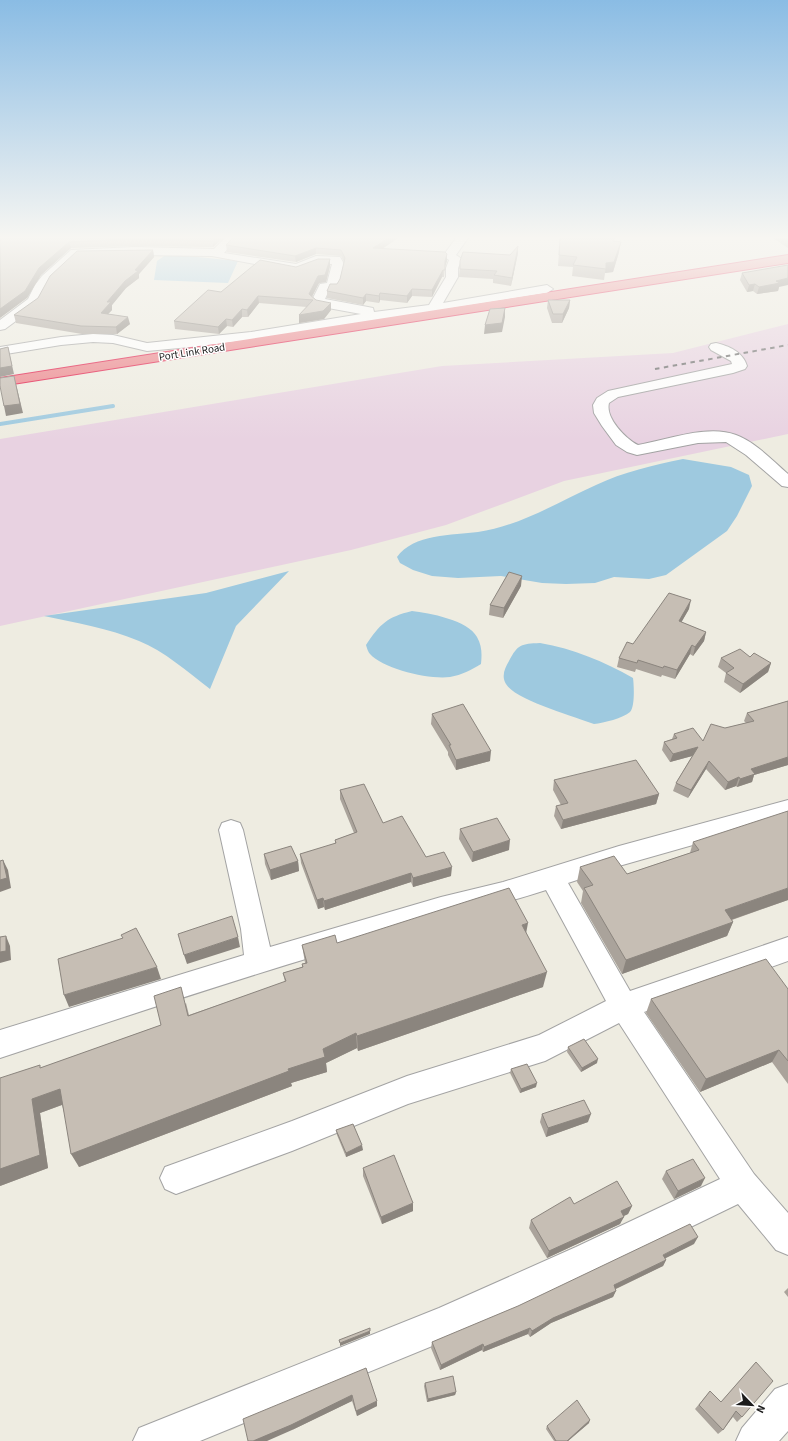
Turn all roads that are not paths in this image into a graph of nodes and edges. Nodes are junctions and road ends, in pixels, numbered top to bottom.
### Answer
1 (28, 305) edge
2 (334, 305) edge
3 (435, 305) edge
4 (450, 305) edge
5 (492, 305) edge
6 (434, 308) junction
7 (383, 314) junction
8 (0, 326) edge
9 (716, 346) dead end
10 (0, 351) edge
11 (0, 382) edge
12 (788, 482) edge
13 (788, 809) edge
14 (231, 830) dead end
15 (553, 879) junction
16 (788, 949) edge
17 (258, 962) junction
18 (624, 1006) junction
19 (0, 1044) edge
20 (176, 1178) dead end
21 (744, 1185) junction
22 (788, 1238) edge
23 (788, 1402) edge
24 (152, 1441) edge
25 (756, 1441) edge

1 - 8 street
2 - 7 street
3 - 6 street
4 - 6 street
5 - 11 highway, Port Link Road
6 - 7 street
7 - 10 street
9 - 12 street
13 - 15 street
14 - 17 street
15 - 17 street
15 - 18 street
16 - 18 street
17 - 19 street
18 - 20 street
18 - 21 street
21 - 22 street
21 - 24 street
23 - 25 street

